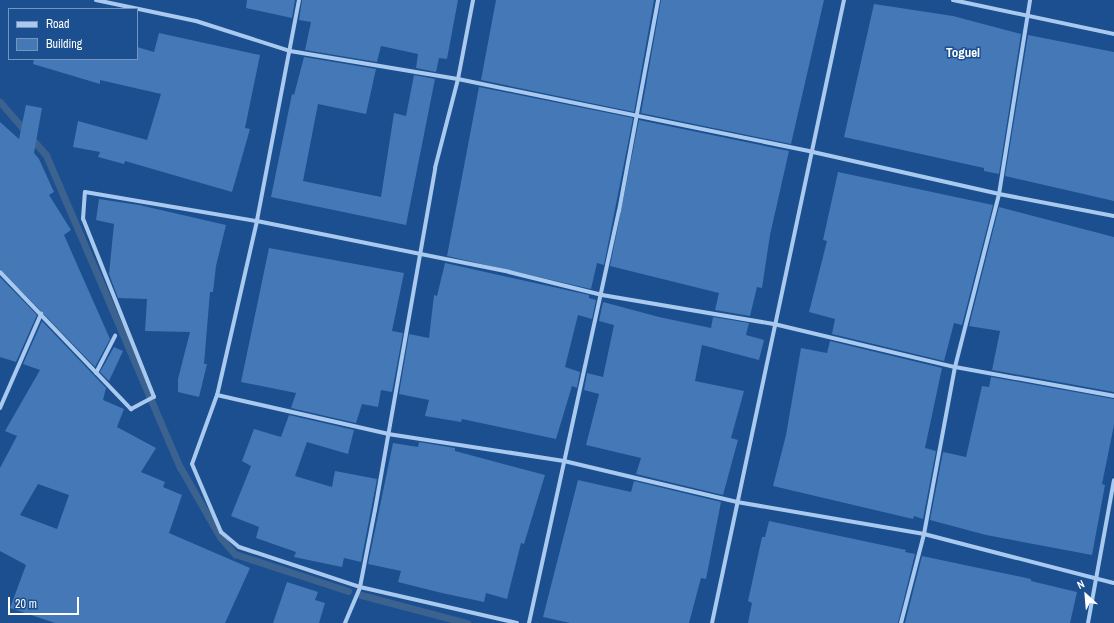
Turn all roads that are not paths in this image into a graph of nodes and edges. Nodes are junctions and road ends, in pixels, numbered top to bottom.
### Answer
1 (96, 0) edge
2 (299, 0) edge
3 (473, 0) edge
4 (658, 0) edge
5 (844, 0) edge
6 (953, 0) edge
7 (1030, 0) edge
8 (105, 1) edge
9 (137, 8) edge
10 (138, 8) edge
11 (1028, 15) junction
12 (1114, 34) edge
13 (290, 50) junction
14 (458, 79) junction
15 (636, 116) junction
16 (813, 152) junction
17 (999, 194) junction
18 (1114, 216) edge
19 (257, 221) junction
20 (421, 254) junction
21 (0, 272) edge
22 (602, 295) junction
23 (41, 314) junction
24 (774, 324) junction
25 (115, 336) dead end
26 (956, 367) junction
27 (96, 373) junction
28 (217, 395) junction
29 (1114, 396) edge
30 (0, 408) edge
31 (388, 434) junction
32 (564, 461) junction
33 (1114, 480) edge
34 (737, 502) junction
35 (924, 534) junction
36 (1096, 580) junction
37 (1114, 583) edge
38 (360, 587) junction
39 (346, 623) edge
40 (517, 623) edge
41 (530, 623) edge
42 (712, 623) edge
43 (901, 623) edge
44 (1088, 623) edge

1 - 8 street
2 - 13 street
3 - 14 street
4 - 15 street
5 - 16 street
6 - 11 street
7 - 11 street
8 - 9 street
10 - 13 street
11 - 12 street
11 - 17 street
13 - 14 street
13 - 19 street
14 - 15 street
14 - 20 street
15 - 16 street
15 - 22 street
16 - 17 street
16 - 24 street
17 - 18 street
17 - 26 street
19 - 20 street
19 - 27 street
19 - 28 street
20 - 22 street
20 - 31 street
21 - 23 street
22 - 24 street
22 - 32 street
23 - 27 street
23 - 30 street
24 - 26 street
24 - 34 street
25 - 27 street
26 - 29 street
26 - 35 street
28 - 31 street
28 - 38 street
31 - 32 street
31 - 38 street
32 - 34 street
32 - 41 street
33 - 36 street
34 - 35 street
34 - 42 street
35 - 36 street
35 - 43 street
36 - 37 street
36 - 44 street
38 - 39 street
38 - 40 street

